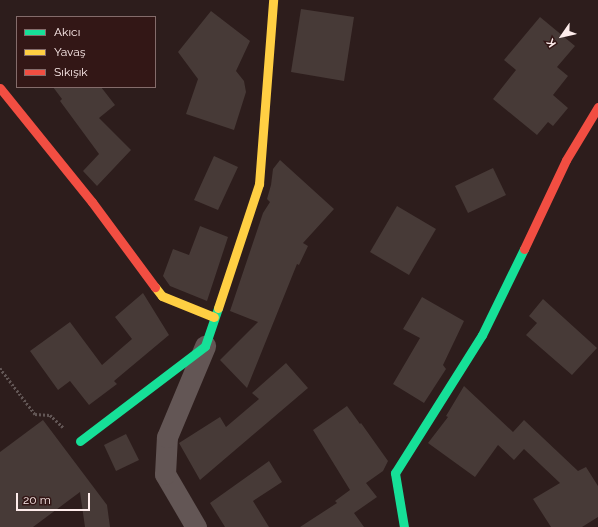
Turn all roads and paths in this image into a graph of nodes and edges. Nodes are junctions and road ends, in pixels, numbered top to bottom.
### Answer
1 (273, 2) edge
2 (0, 88) edge
3 (598, 107) edge
4 (214, 317) junction
5 (204, 346) junction
6 (0, 368) edge
7 (80, 441) joint
8 (196, 527) edge
9 (404, 527) edge

1 - 4 street
2 - 4 street
3 - 9 street
4 - 5 street
5 - 7 street
5 - 8 street
6 - 7 path

